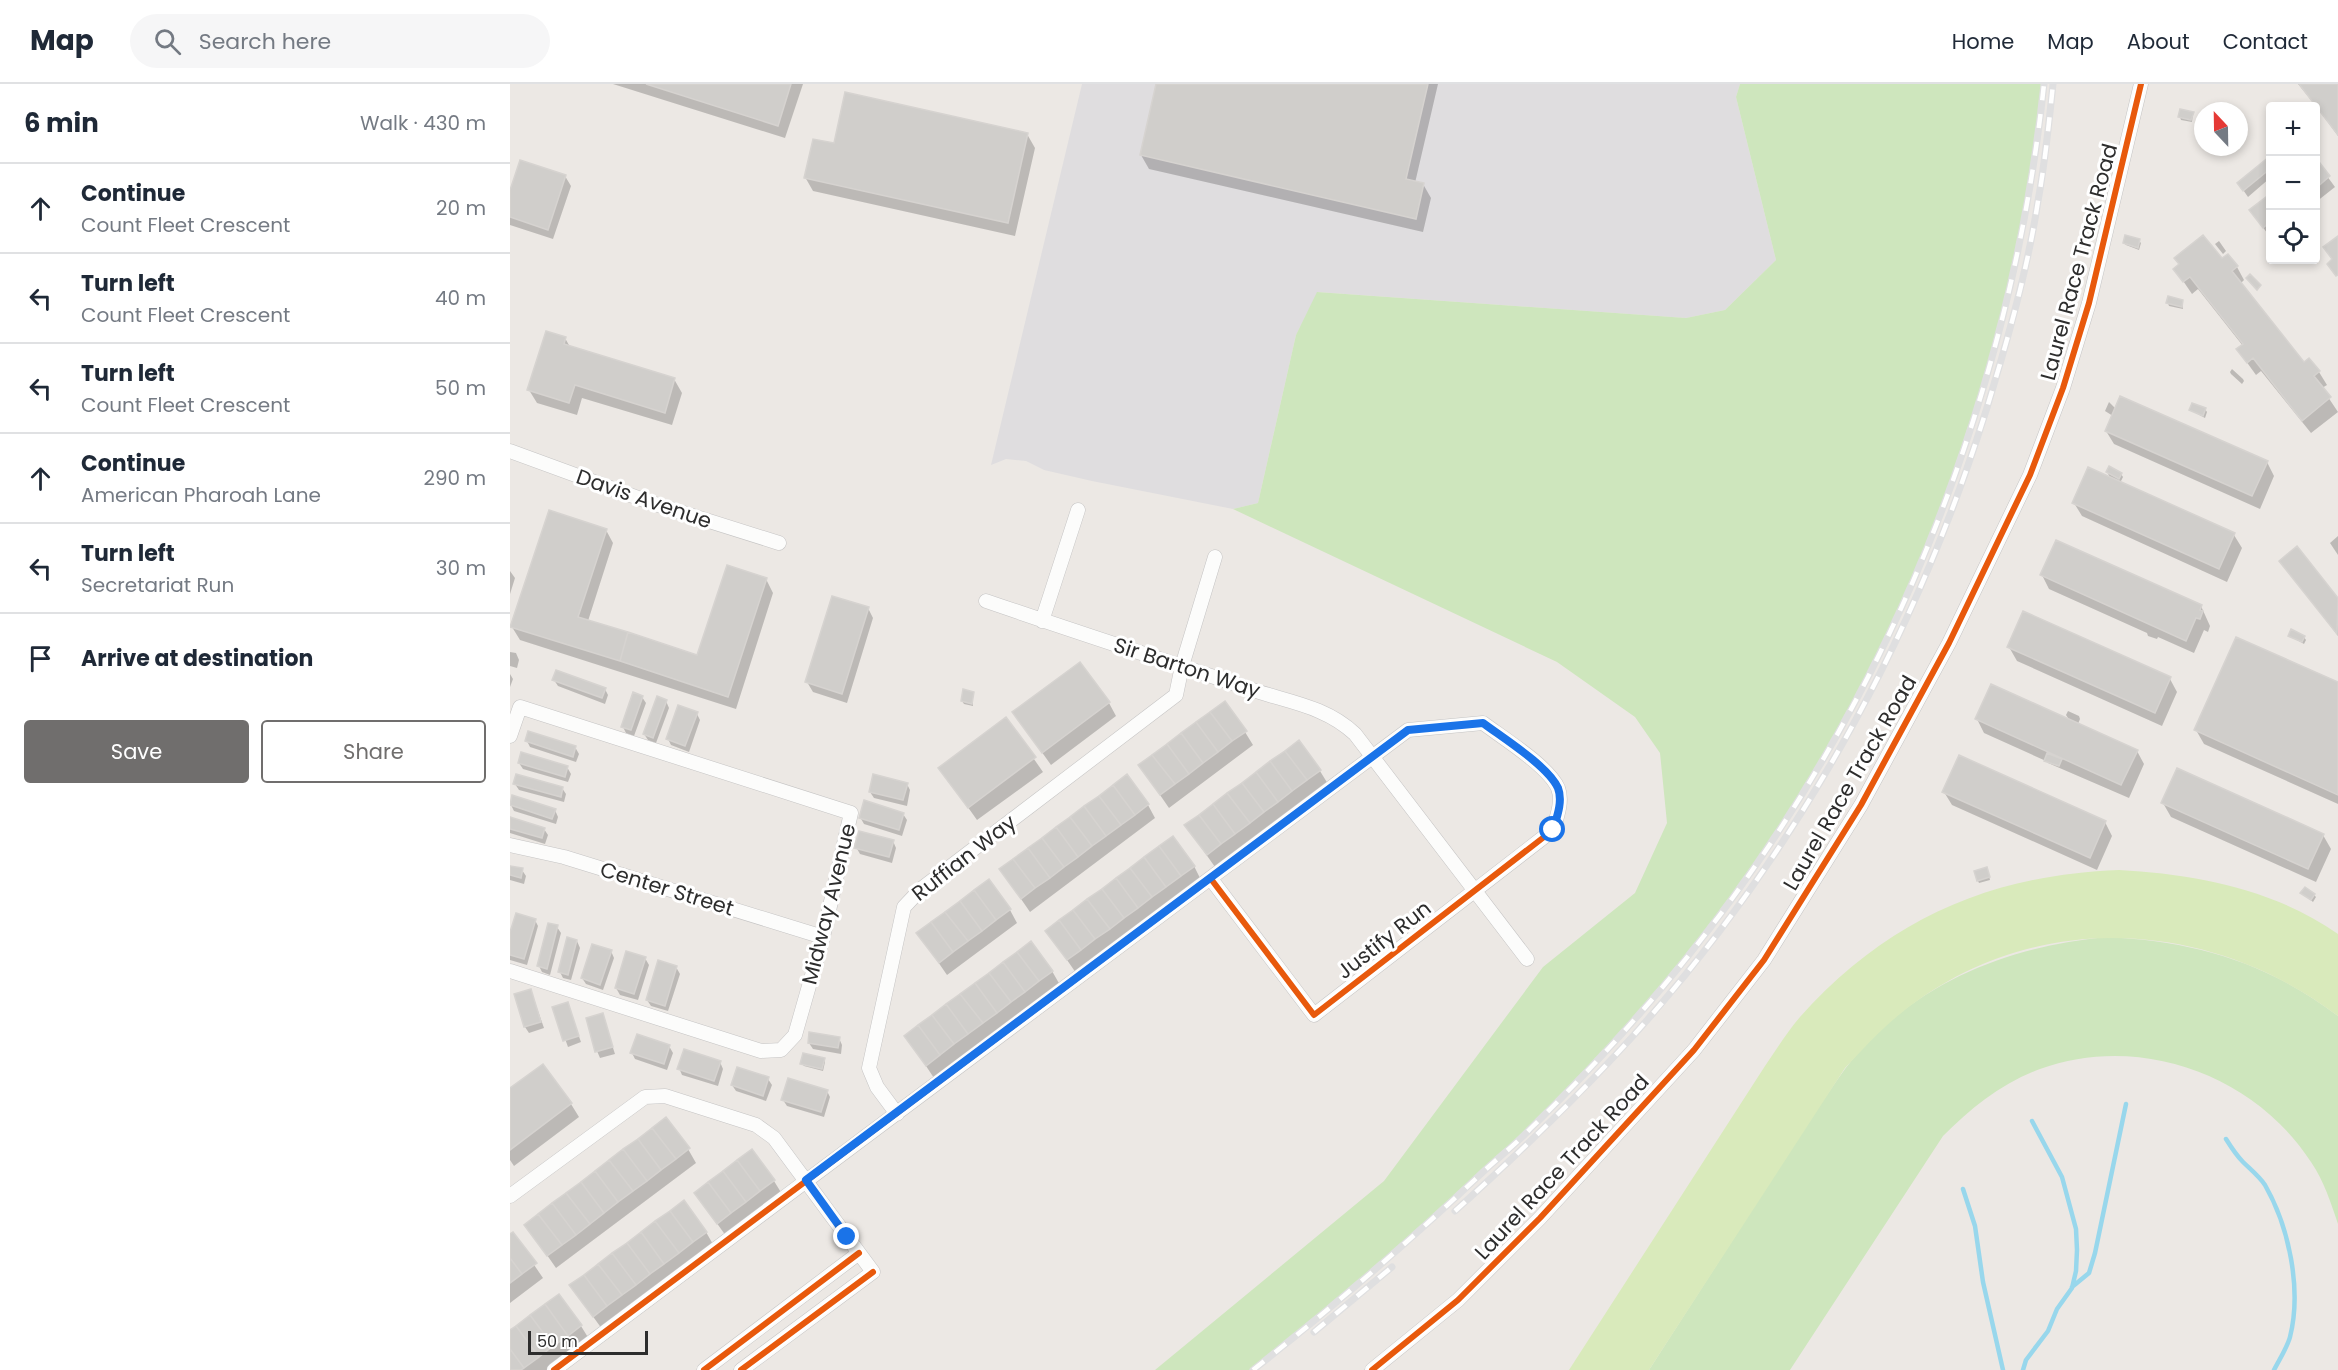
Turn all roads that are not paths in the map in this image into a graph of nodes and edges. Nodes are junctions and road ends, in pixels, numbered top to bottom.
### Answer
1 (2141, 84) edge
2 (510, 451) edge
3 (1078, 510) dead end
4 (779, 543) dead end
5 (1215, 557) dead end
6 (986, 601) dead end
7 (1042, 621) junction
8 (1182, 666) junction
9 (510, 736) edge
10 (1372, 758) junction
11 (510, 845) edge
12 (1211, 879) junction
13 (1474, 891) junction
14 (823, 938) junction
15 (1527, 959) dead end
16 (510, 971) edge
17 (897, 1114) junction
18 (806, 1180) junction
19 (510, 1196) edge
20 (859, 1253) junction
21 (554, 1370) edge
22 (704, 1370) edge
23 (741, 1370) edge
24 (1372, 1370) edge

1 - 24 street, Laurel Race Track Road
2 - 4 street, Davis Avenue
3 - 7 street
5 - 8 street, Ruffian Way
6 - 7 street, Sir Barton Way
7 - 8 street, Sir Barton Way
8 - 10 street, Sir Barton Way
8 - 17 street, Ruffian Way
9 - 14 street, Midway Avenue
10 - 12 street, Justify Run
10 - 13 street, Sir Barton Way
10 - 13 street, Justify Run
11 - 14 street, Center Street
12 - 13 street, Justify Run
12 - 17 street, Justify Run
13 - 15 street, Sir Barton Way
14 - 16 street, Midway Avenue
17 - 18 street, Justify Run
18 - 19 street
18 - 20 street
18 - 21 street, Justify Run
20 - 22 street
20 - 23 street

